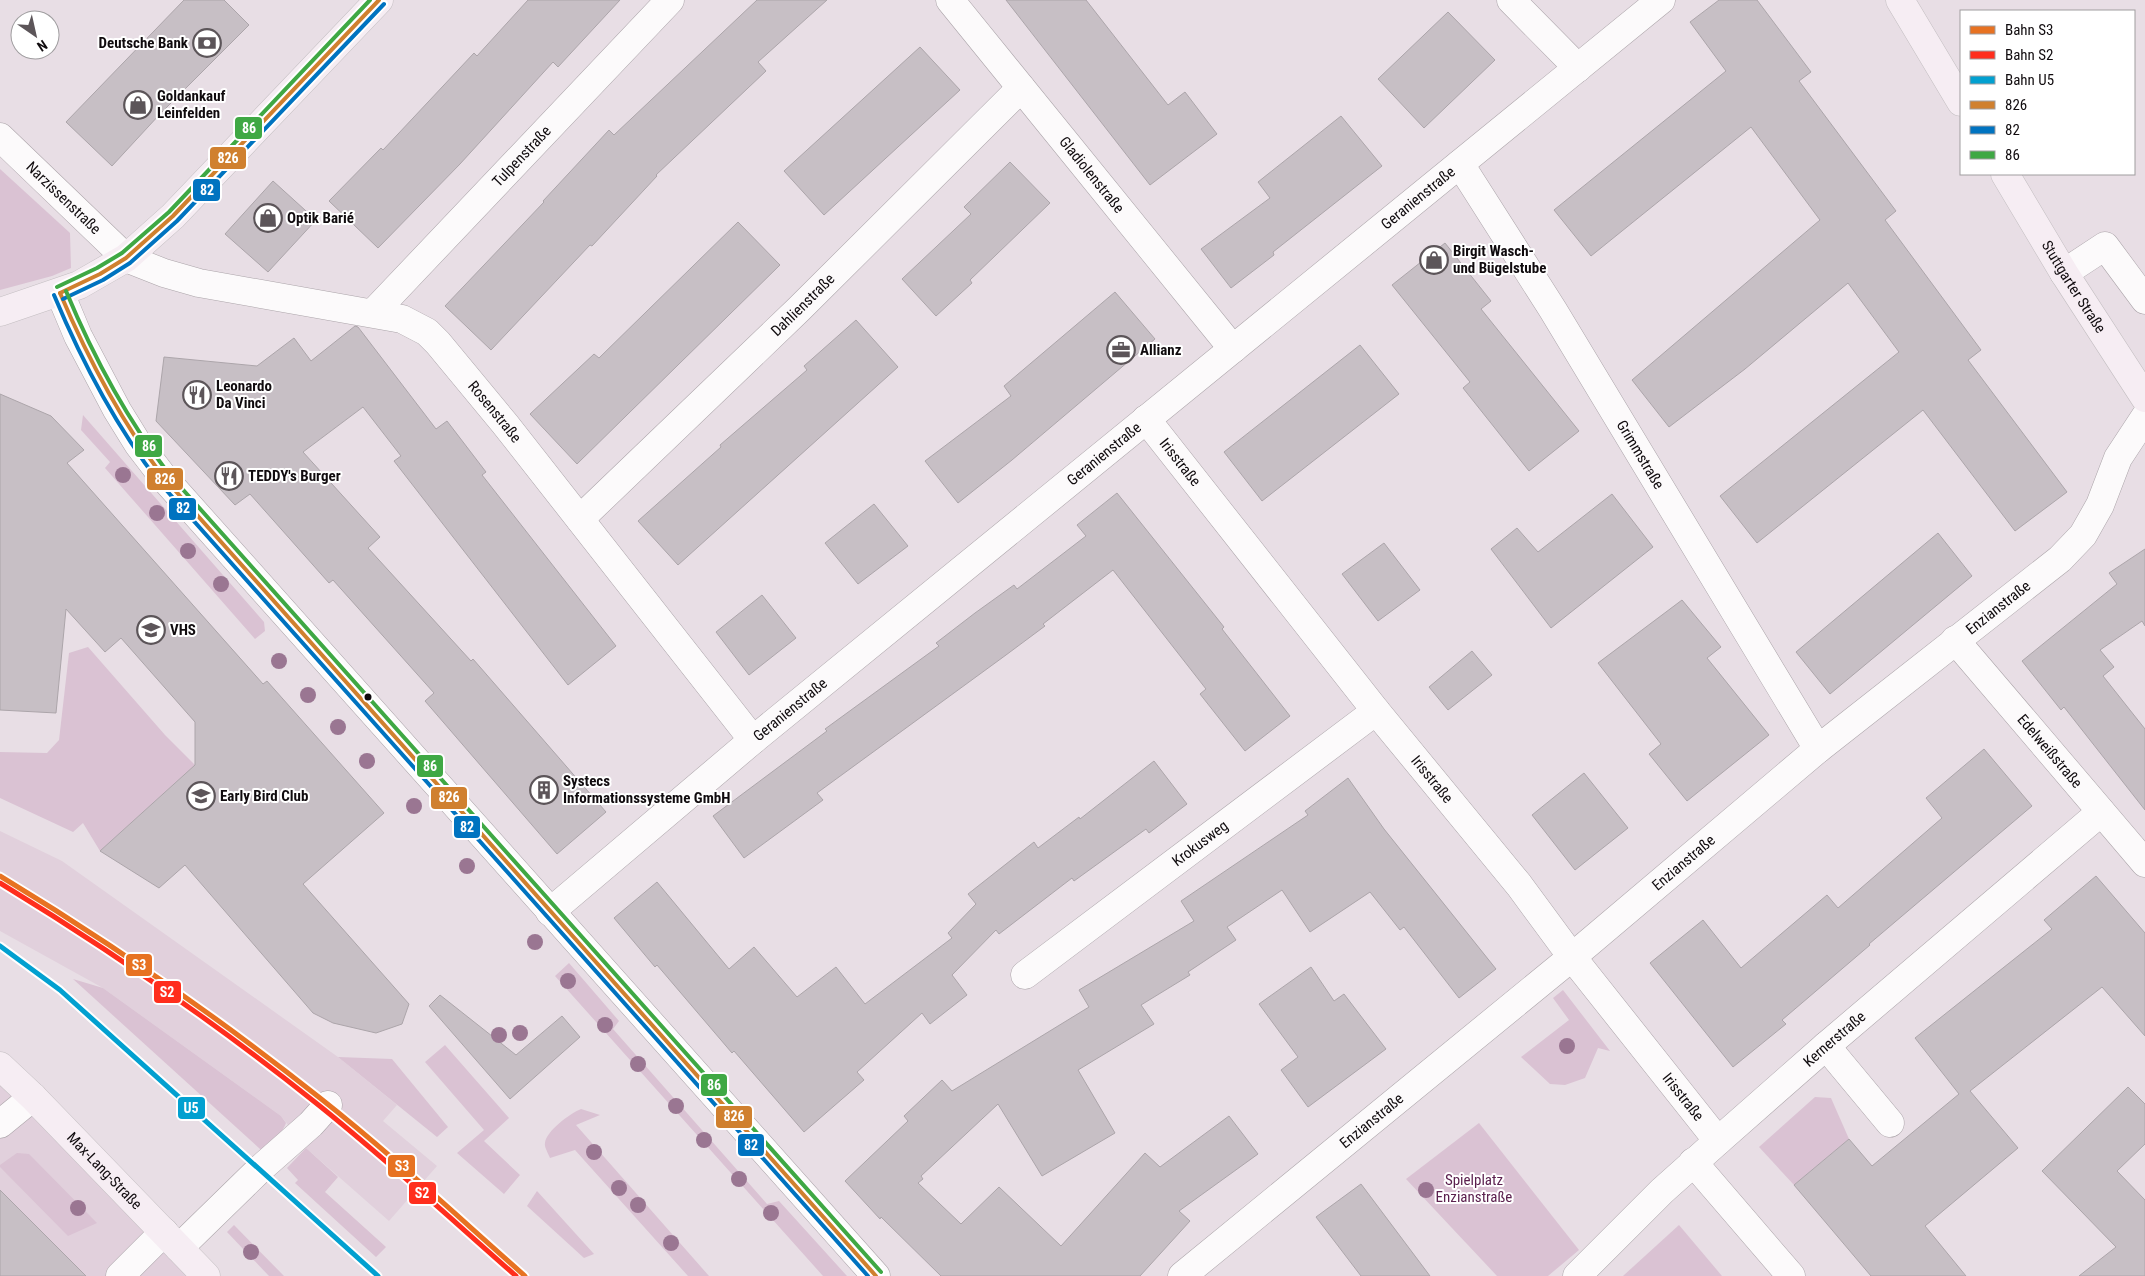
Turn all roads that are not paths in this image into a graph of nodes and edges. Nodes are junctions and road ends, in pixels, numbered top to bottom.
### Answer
1 (379, 0) edge
2 (670, 0) edge
3 (950, 0) edge
4 (1510, 0) edge
5 (1661, 0) edge
6 (1900, 0) edge
7 (1578, 68) junction
8 (1021, 88) junction
9 (1960, 100) edge
10 (0, 137) edge
11 (1460, 164) junction
12 (2006, 175) edge
13 (126, 258) junction
14 (2064, 273) junction
15 (60, 293) junction
16 (2145, 300) edge
17 (0, 312) edge
18 (373, 313) junction
19 (1233, 349) junction
20 (2145, 398) edge
21 (2145, 417) edge
22 (1146, 419) junction
23 (580, 519) junction
24 (1955, 640) junction
25 (1376, 711) junction
26 (753, 740) junction
27 (1818, 748) junction
28 (2102, 812) junction
29 (2145, 863) edge
30 (550, 912) junction
31 (1572, 957) junction
32 (1024, 975) dead end
33 (1826, 1046) junction
34 (0, 1066) edge
35 (33, 1097) junction
36 (328, 1105) dead end
37 (1890, 1123) dead end
38 (0, 1124) edge
39 (1718, 1141) junction
40 (1693, 1162) junction
41 (171, 1240) junction
42 (120, 1276) edge
43 (206, 1276) edge
44 (876, 1276) edge
45 (1182, 1276) edge
46 (1577, 1276) edge
47 (1791, 1276) edge

1 - 13 main road
2 - 18 street, Tulpenstraße
3 - 8 street, Gladiolenstraße
4 - 7 street
5 - 7 street, Geranienstraße
6 - 9 main road
7 - 11 street, Geranienstraße
8 - 19 street, Gladiolenstraße
8 - 23 street, Dahlienstraße
10 - 13 street, Narzissenstraße
11 - 19 street, Geranienstraße
11 - 27 street, Grimmstraße
12 - 14 main road, Stuttgarter Straße
13 - 15 main road
13 - 18 street, Rosenstraße
14 - 16 street
14 - 20 main road, Stuttgarter Straße
15 - 17 main road
15 - 30 street
18 - 23 street, Rosenstraße
19 - 22 street, Geranienstraße
21 - 24 street, Enzianstraße
22 - 25 street, Irisstraße
22 - 26 street, Geranienstraße
23 - 26 street, Rosenstraße
24 - 27 street, Enzianstraße
24 - 28 street, Edelweißstraße
25 - 31 street, Irisstraße
25 - 32 street, Krokusweg
26 - 30 street, Geranienstraße
27 - 31 street, Enzianstraße
28 - 29 street, Edelweißstraße
28 - 33 street, Kernerstraße
30 - 44 street
31 - 39 street, Irisstraße
31 - 45 street, Enzianstraße
33 - 37 street
33 - 39 street, Kernerstraße
34 - 35 main road, Max-Lang-Straße
35 - 38 street
35 - 41 main road, Max-Lang-Straße
36 - 41 street
39 - 40 street, Kernerstraße
40 - 46 street, Kernerstraße
40 - 47 street
41 - 42 street
41 - 43 main road, Max-Lang-Straße

